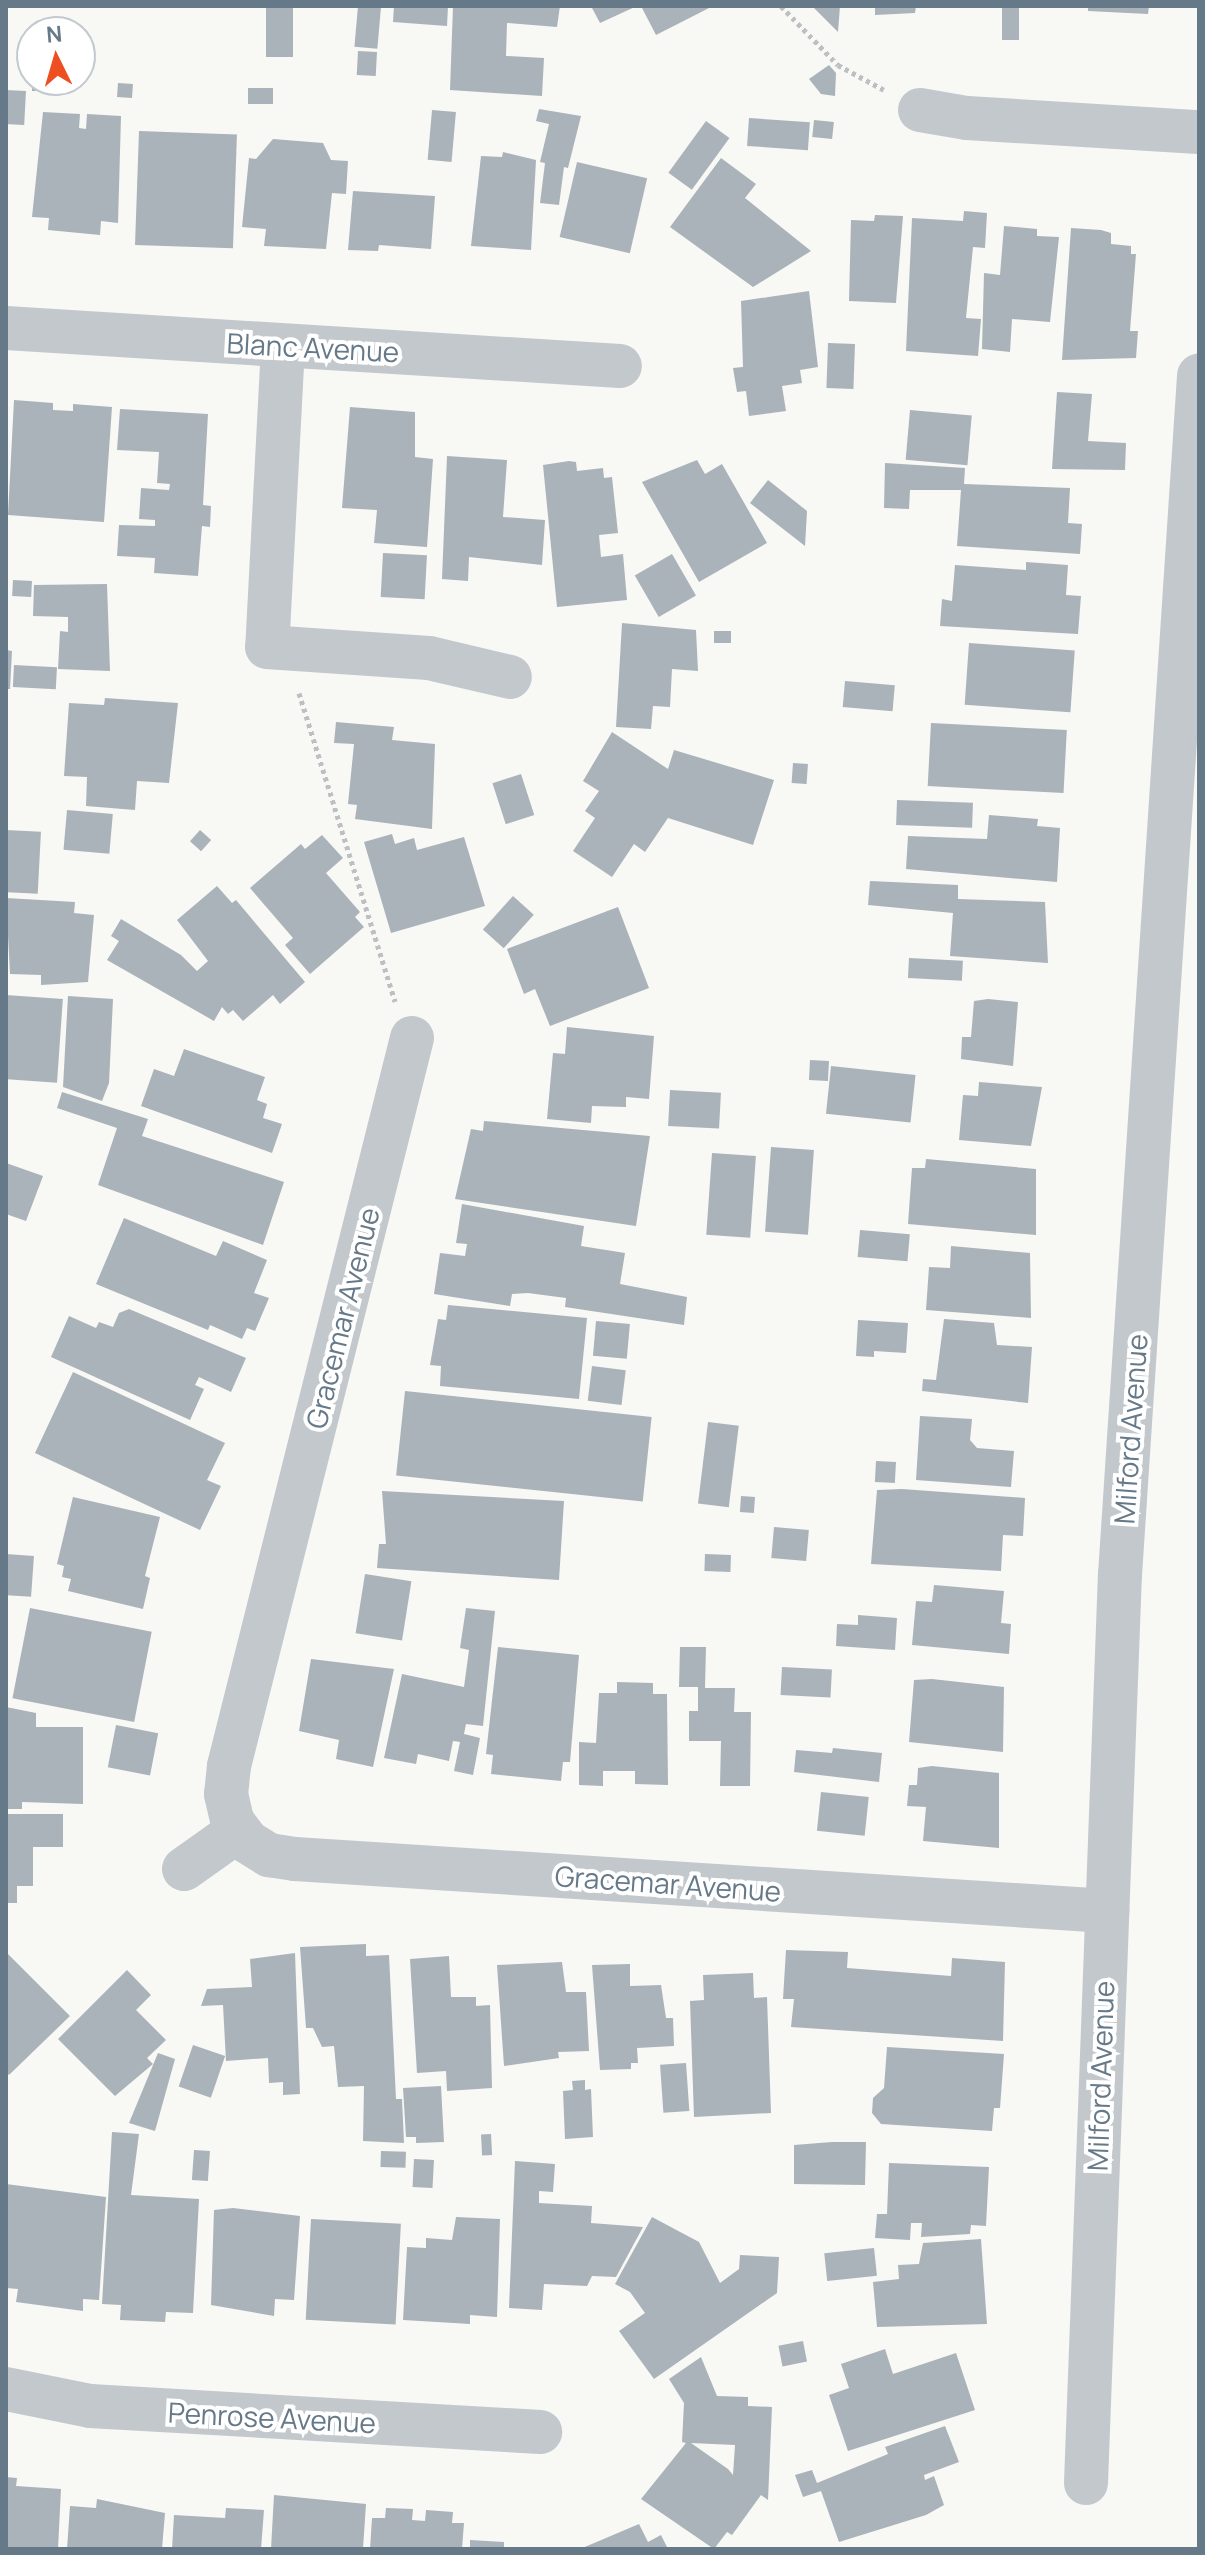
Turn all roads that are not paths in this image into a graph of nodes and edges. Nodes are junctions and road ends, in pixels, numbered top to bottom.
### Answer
1 (920, 110) road end
2 (1199, 132) edge
3 (6, 328) edge
4 (283, 346) junction
5 (620, 366) dead end
6 (1199, 376) edge
7 (510, 677) dead end
8 (412, 1038) road end
9 (239, 1830) junction
10 (184, 1869) dead end
11 (1107, 1911) junction
12 (6, 2389) edge
13 (540, 2432) dead end
14 (1086, 2483) dead end

1 - 2 street
3 - 4 street, Blanc Avenue
4 - 5 street, Blanc Avenue
4 - 7 street
6 - 11 street, Milford Avenue
8 - 9 street, Gracemar Avenue
9 - 10 street
9 - 11 street, Gracemar Avenue
11 - 14 street, Milford Avenue
12 - 13 street, Penrose Avenue

